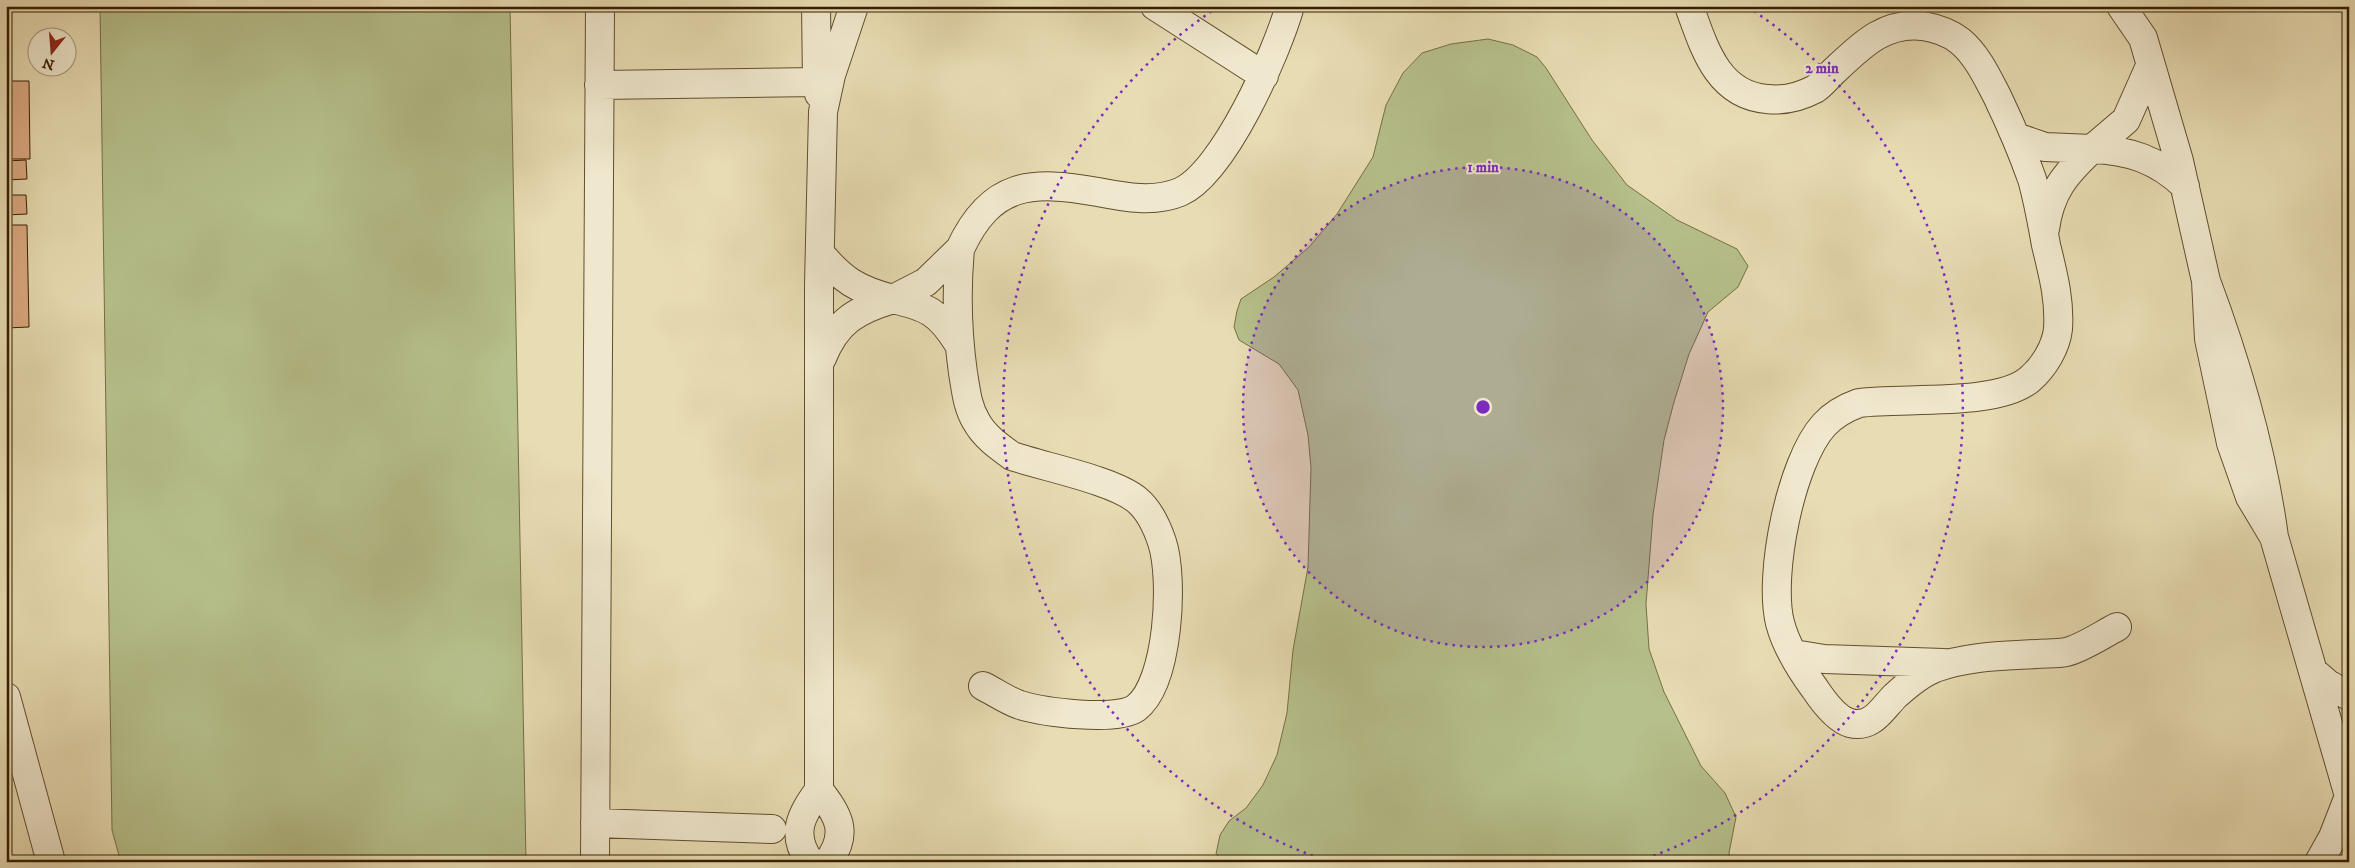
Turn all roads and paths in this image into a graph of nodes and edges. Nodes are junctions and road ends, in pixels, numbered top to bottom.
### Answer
1 (600, 6) edge
2 (816, 6) edge
3 (854, 6) edge
4 (1155, 6) edge
5 (1290, 6) edge
6 (1689, 6) edge
7 (2121, 6) edge
8 (2142, 6) edge
9 (2143, 38) junction
10 (2150, 66) junction
11 (1264, 76) junction
12 (824, 78) junction
13 (599, 85) junction
14 (2016, 137) junction
15 (2092, 149) junction
16 (2185, 186) junction
17 (2044, 236) junction
18 (960, 249) junction
19 (820, 253) junction
20 (893, 299) junction
21 (958, 343) junction
22 (820, 364) junction
23 (2116, 627) dead end
24 (1794, 654) junction
25 (1947, 664) junction
26 (2313, 670) junction
27 (983, 686) dead end
28 (2349, 696) edge
29 (6, 697) edge
30 (2349, 734) edge
31 (2339, 761) junction
32 (2349, 796) edge
33 (812, 799) junction
34 (596, 823) junction
35 (772, 828) junction
36 (806, 855) edge
37 (51, 862) edge
38 (595, 862) edge
39 (828, 862) edge
40 (2320, 862) edge

1 - 13 street
2 - 12 street
3 - 12 street
4 - 11 street
5 - 11 street
6 - 14 street
7 - 9 street
8 - 9 street
9 - 10 street
10 - 15 street
10 - 16 street
11 - 18 street
12 - 13 street
12 - 19 street
13 - 34 street
14 - 15 street
14 - 17 street
15 - 16 street
15 - 17 street
16 - 26 street
17 - 24 street
18 - 20 street
18 - 21 street
19 - 20 street
19 - 22 street
20 - 21 street
20 - 22 street
21 - 27 street
22 - 33 street
23 - 25 street
24 - 25 street
24 - 25 street
26 - 28 street
26 - 31 street
29 - 37 street
30 - 31 street
31 - 32 street
32 - 40 street
33 - 35 street
33 - 36 street
33 - 39 street
34 - 35 street
34 - 38 street
35 - 36 street

